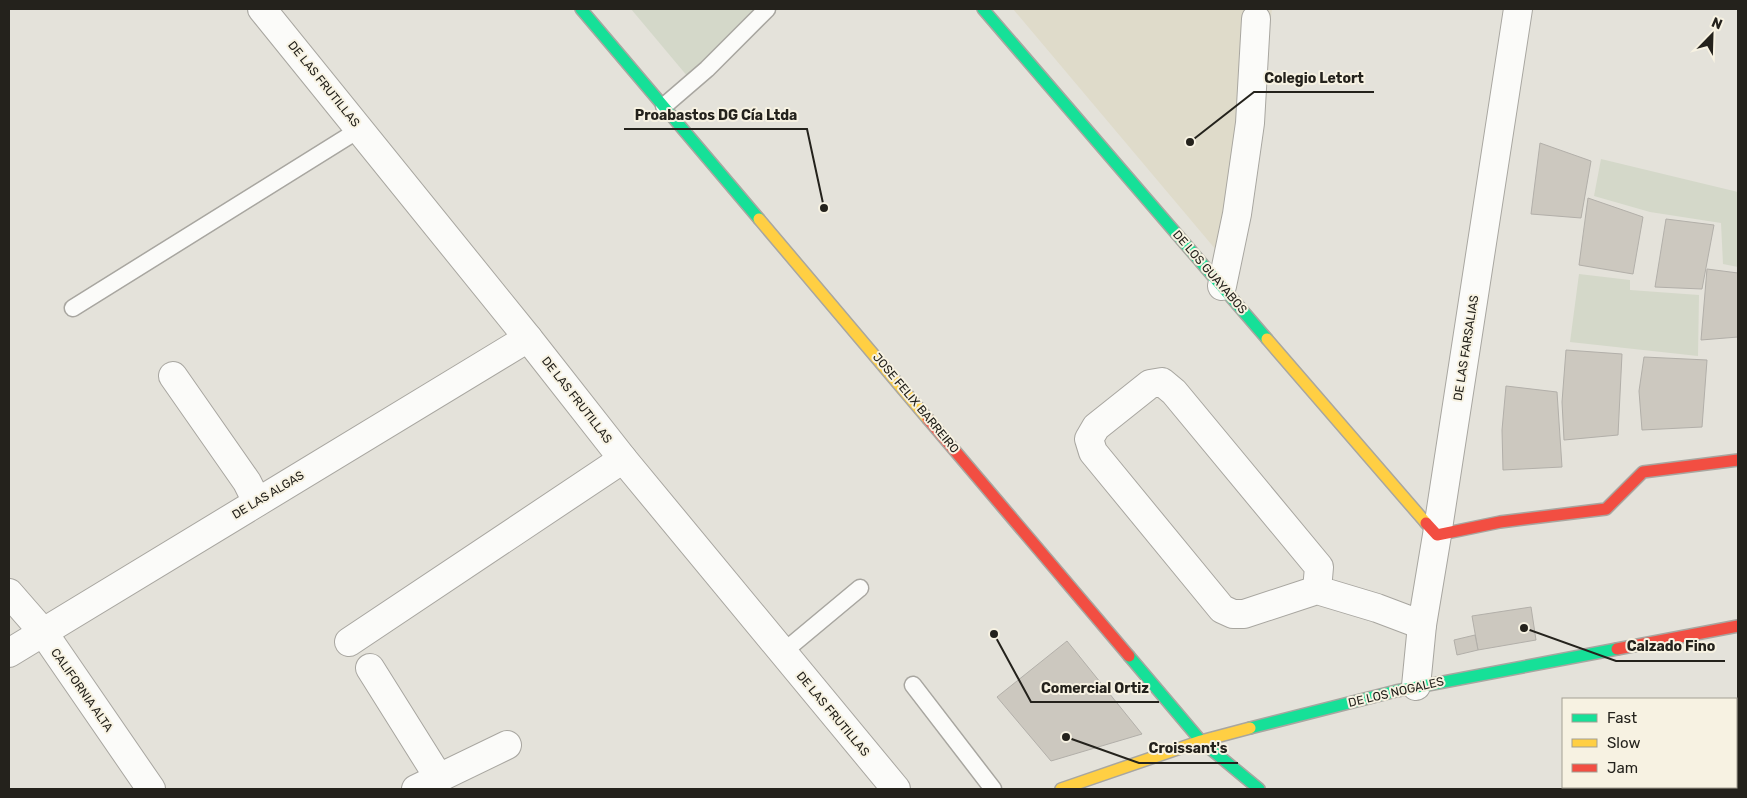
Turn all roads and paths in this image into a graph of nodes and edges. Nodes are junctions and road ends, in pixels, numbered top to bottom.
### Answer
1 (262, 9) edge
2 (581, 9) edge
3 (767, 9) edge
4 (983, 9) edge
5 (1518, 9) edge
6 (1256, 19) dead end
7 (664, 106) junction
8 (360, 129) junction
9 (1222, 286) junction
10 (73, 308) dead end
11 (528, 338) junction
12 (173, 376) dead end
13 (622, 459) junction
14 (1738, 460) edge
15 (257, 502) junction
16 (1438, 535) junction
17 (860, 588) dead end
18 (1317, 590) junction
19 (9, 593) edge
20 (1422, 625) junction
21 (1738, 626) edge
22 (42, 632) junction
23 (349, 642) dead end
24 (9, 653) edge
25 (782, 653) junction
26 (370, 668) dead end
27 (913, 685) dead end
28 (1416, 686) junction
29 (1201, 740) junction
30 (507, 745) dead end
31 (428, 784) edge
32 (150, 789) edge
33 (896, 789) edge
34 (993, 789) edge
35 (1061, 789) edge
36 (1259, 789) edge

1 - 8 street, DE LAS FRUTILLAS
2 - 7 street, JOSE FELIX BARREIRO
3 - 7 lane
4 - 9 street, DE LOS GUAYABOS
5 - 16 street, DE LAS FARSALIAS
6 - 9 street
7 - 29 street, JOSE FELIX BARREIRO
8 - 10 lane
8 - 11 street, DE LAS FRUTILLAS
9 - 16 street, DE LOS GUAYABOS
11 - 13 street, DE LAS FRUTILLAS
11 - 15 street, DE LAS ALGAS
12 - 15 street
13 - 23 street
13 - 25 street, DE LAS FRUTILLAS
14 - 16 street
15 - 22 street, DE LAS ALGAS
16 - 20 street, DE LAS FARSALIAS
17 - 25 lane
18 - 18 street
18 - 20 street
19 - 22 street, CALIFORNIA ALTA
20 - 28 street, DE LAS FARSALIAS
21 - 28 street, DE LOS NOGALES
22 - 24 street, DE LAS ALGAS
22 - 32 street, CALIFORNIA ALTA
25 - 33 street, DE LAS FRUTILLAS
26 - 31 street
27 - 34 lane
28 - 29 street, DE LOS NOGALES
29 - 35 street, DE LOS NOGALES
29 - 36 street, JOSE FELIX BARREIRO
30 - 31 street

